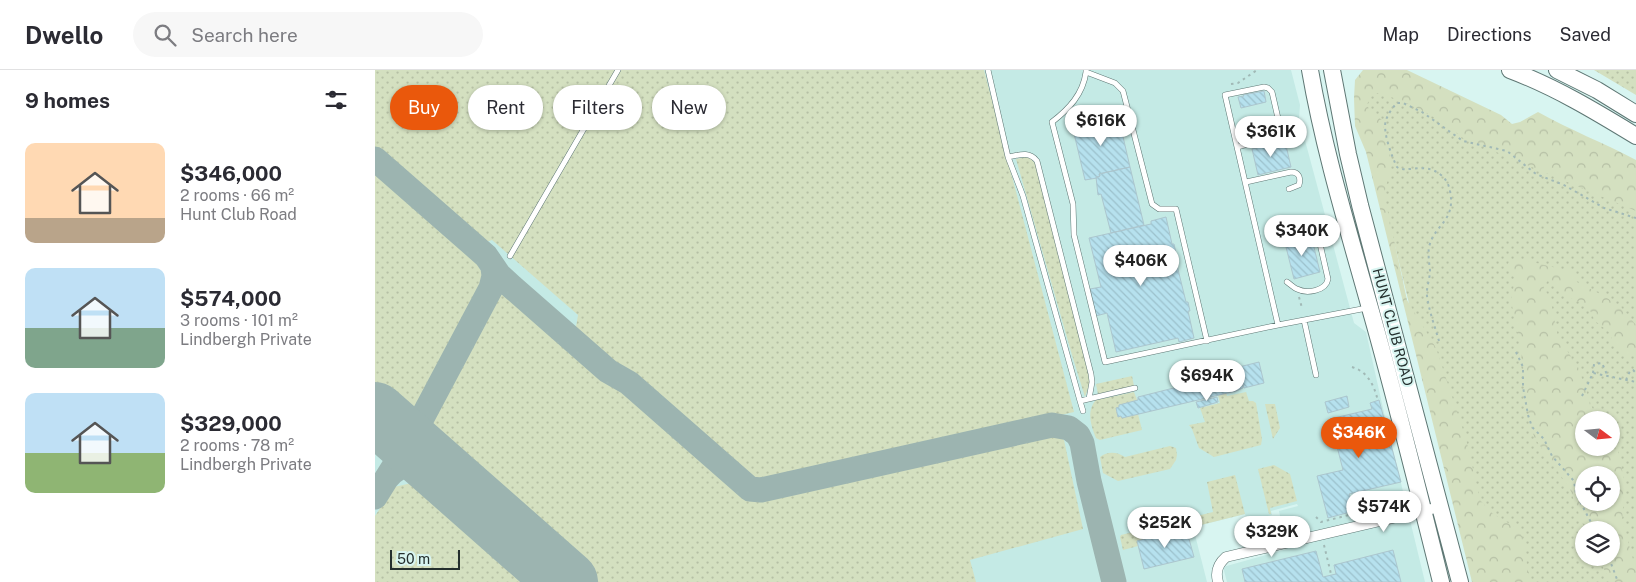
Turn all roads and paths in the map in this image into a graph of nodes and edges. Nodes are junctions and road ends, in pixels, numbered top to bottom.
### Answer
1 (618, 70) edge
2 (988, 70) edge
3 (1257, 70) edge
4 (1310, 70) edge
5 (1332, 70) edge
6 (1342, 70) edge
7 (1510, 70) edge
8 (1557, 70) edge
9 (1086, 71) edge
10 (1231, 84) dead end
11 (1337, 95) junction
12 (1636, 114) edge
13 (1636, 136) edge
14 (1237, 147) junction
15 (1008, 157) junction
16 (1246, 182) junction
17 (1289, 189) dead end
18 (1636, 218) edge
19 (1277, 238) dead end
20 (510, 256) dead end
21 (1287, 282) dead end
22 (1298, 290) junction
23 (1378, 305) junction
24 (1302, 308) dead end
25 (1304, 320) junction
26 (1279, 325) junction
27 (1207, 341) junction
28 (1439, 341) dead end
29 (1516, 352) dead end
30 (1352, 367) dead end
31 (1593, 373) junction
32 (1636, 373) edge
33 (1316, 375) dead end
34 (1608, 377) junction
35 (1626, 380) junction
36 (1636, 382) edge
37 (1135, 388) dead end
38 (1582, 396) dead end
39 (1089, 399) junction
40 (1081, 401) junction
41 (1378, 401) dead end
42 (1083, 411) dead end
43 (1360, 507) dead end
44 (1440, 507) junction
45 (1423, 511) junction
46 (1315, 517) dead end
47 (1590, 521) edge
48 (1322, 534) junction
49 (1612, 566) edge
50 (1331, 574) dead end
51 (1218, 582) edge
52 (1441, 582) edge
53 (1460, 582) edge
54 (1618, 582) edge

1 - 20 lane
2 - 15 lane
3 - 10 path
4 - 23 main road, HUNT CLUB ROAD
5 - 11 main road, HUNT CLUB ROAD
6 - 11 main road
7 - 13 main road
8 - 12 main road
9 - 27 lane
9 - 27 lane
11 - 23 main road, HUNT CLUB ROAD
14 - 14 lane
14 - 16 lane
15 - 39 lane
15 - 40 lane
16 - 17 lane
16 - 26 lane
18 - 28 path
19 - 22 lane
21 - 22 lane
22 - 24 path
23 - 25 lane
23 - 44 main road, HUNT CLUB ROAD
23 - 45 main road, HUNT CLUB ROAD
25 - 26 lane
25 - 33 lane
26 - 27 lane
29 - 47 path
30 - 41 path
31 - 34 path
31 - 34 path
31 - 38 path
32 - 35 path
34 - 35 path
35 - 36 path
37 - 39 lane
39 - 40 lane
40 - 42 lane
43 - 46 path
44 - 45 street
44 - 53 main road, HUNT CLUB ROAD
45 - 48 street
45 - 52 main road, HUNT CLUB ROAD
48 - 50 path
48 - 51 street
49 - 54 path

